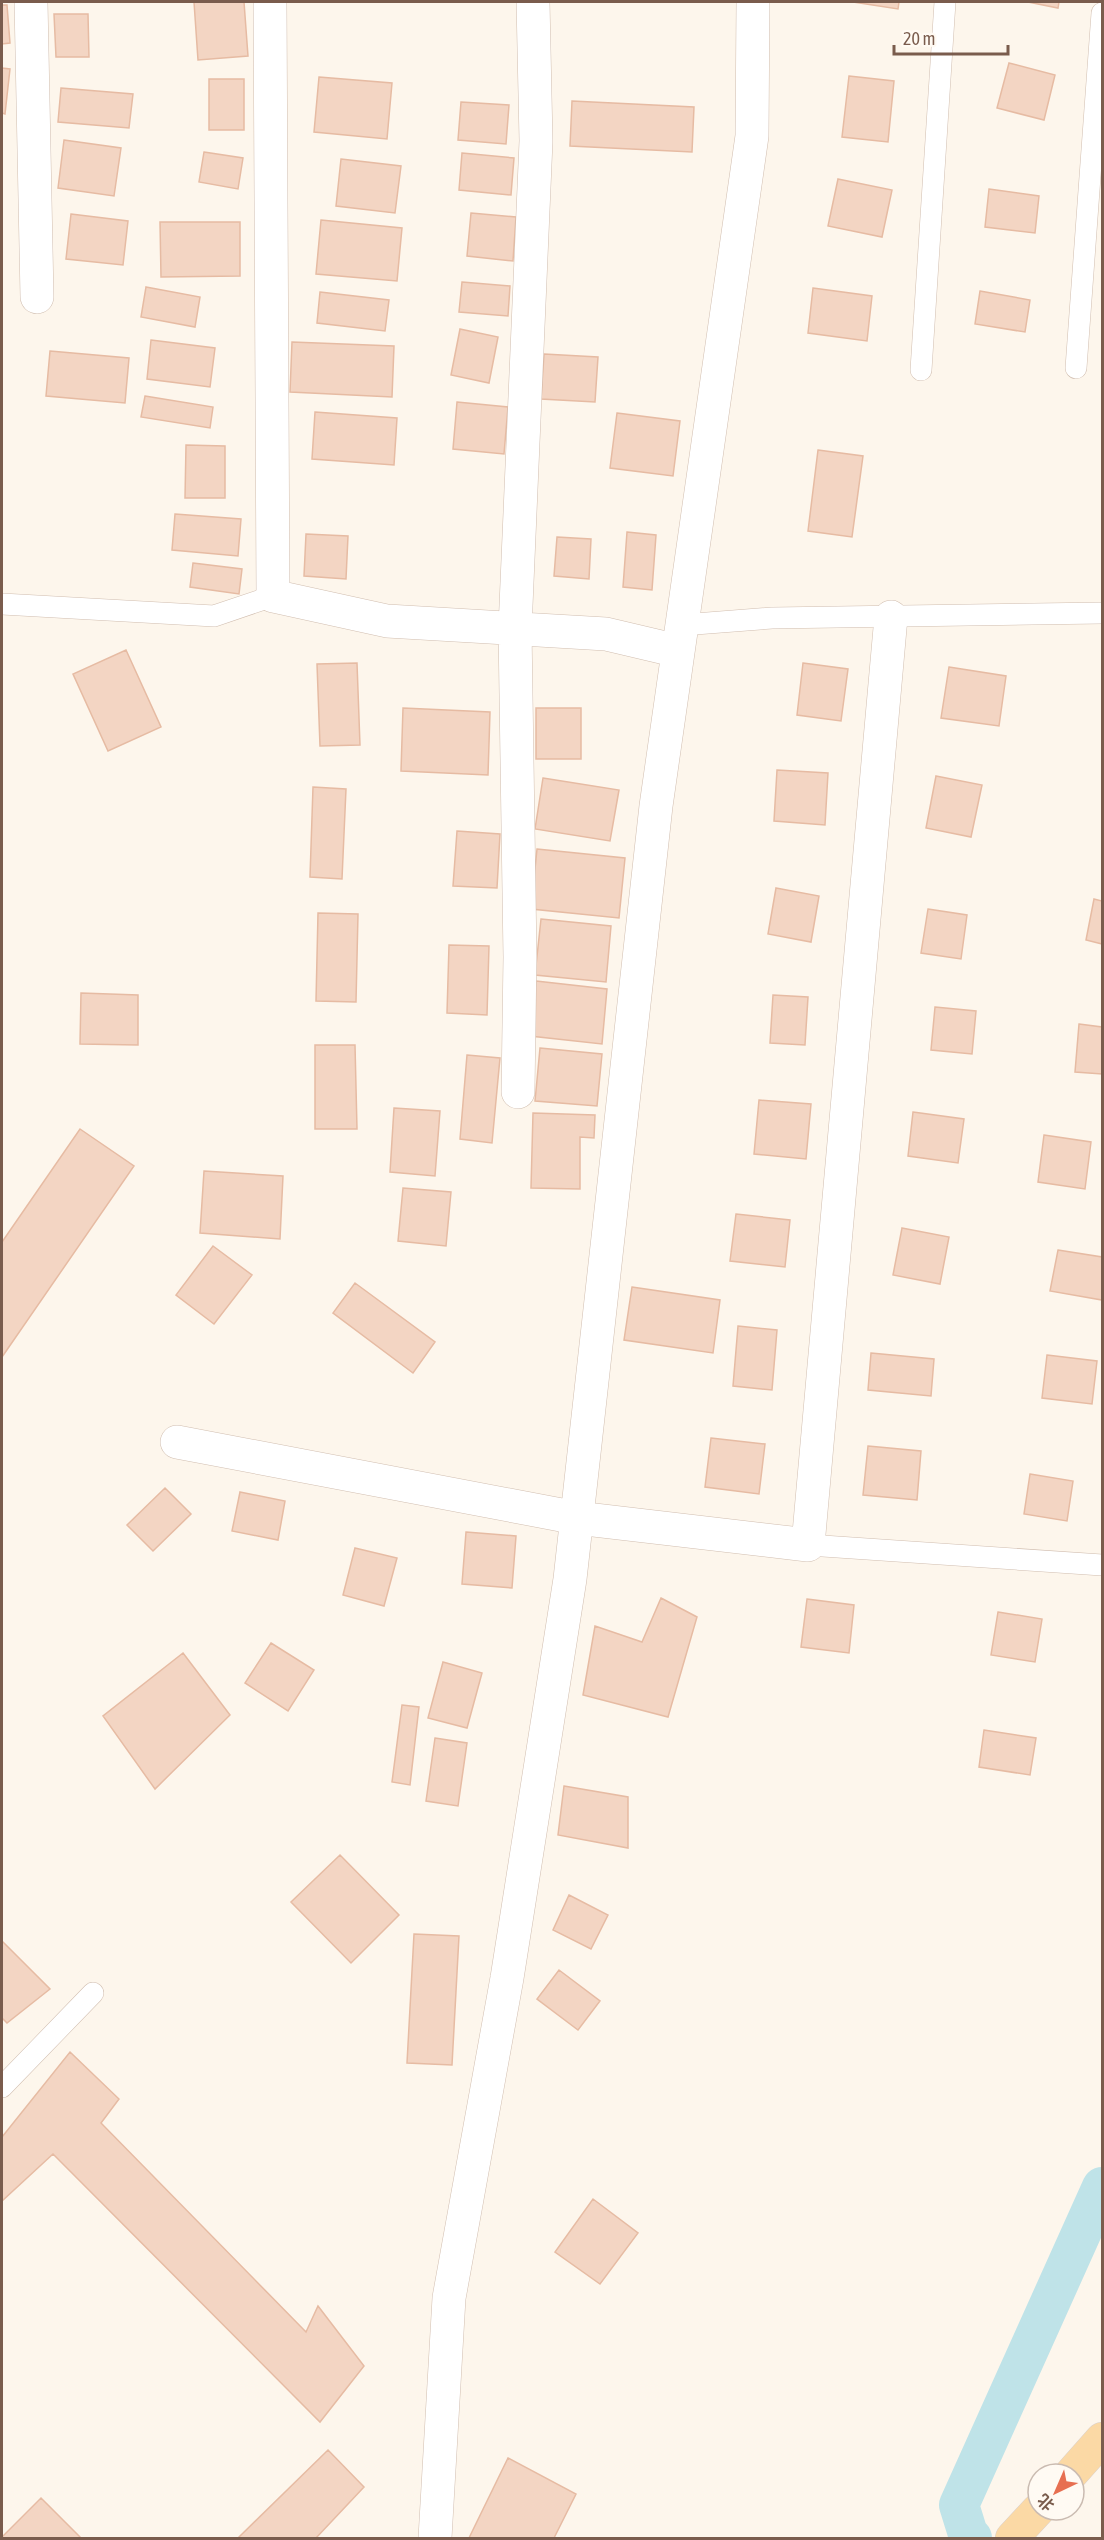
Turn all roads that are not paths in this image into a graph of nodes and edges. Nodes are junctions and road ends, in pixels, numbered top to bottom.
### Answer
1 (31, 2) edge
2 (270, 2) edge
3 (533, 2) edge
4 (753, 2) edge
5 (945, 2) edge
6 (1102, 13) edge
7 (37, 297) dead end
8 (1076, 368) dead end
9 (921, 369) dead end
10 (273, 596) junction
11 (2, 604) edge
12 (1102, 613) edge
13 (891, 617) junction
14 (515, 629) junction
15 (680, 638) junction
16 (518, 1092) dead end
17 (177, 1442) dead end
18 (577, 1518) junction
19 (808, 1545) junction
20 (1102, 1565) edge
21 (93, 1993) dead end
22 (2, 2087) edge
23 (1099, 2444) edge
24 (1082, 2462) edge
25 (1027, 2522) edge
26 (435, 2538) edge
27 (1012, 2538) edge

1 - 7 street
2 - 10 street
3 - 14 street
4 - 15 street
5 - 9 lane
6 - 8 lane
10 - 11 lane
10 - 14 street
12 - 13 lane
13 - 15 lane
13 - 19 street
14 - 15 street
14 - 16 street
15 - 18 street
17 - 18 street
18 - 19 street
18 - 26 street
19 - 20 lane
21 - 22 lane
23 - 24 main road
25 - 27 main road

